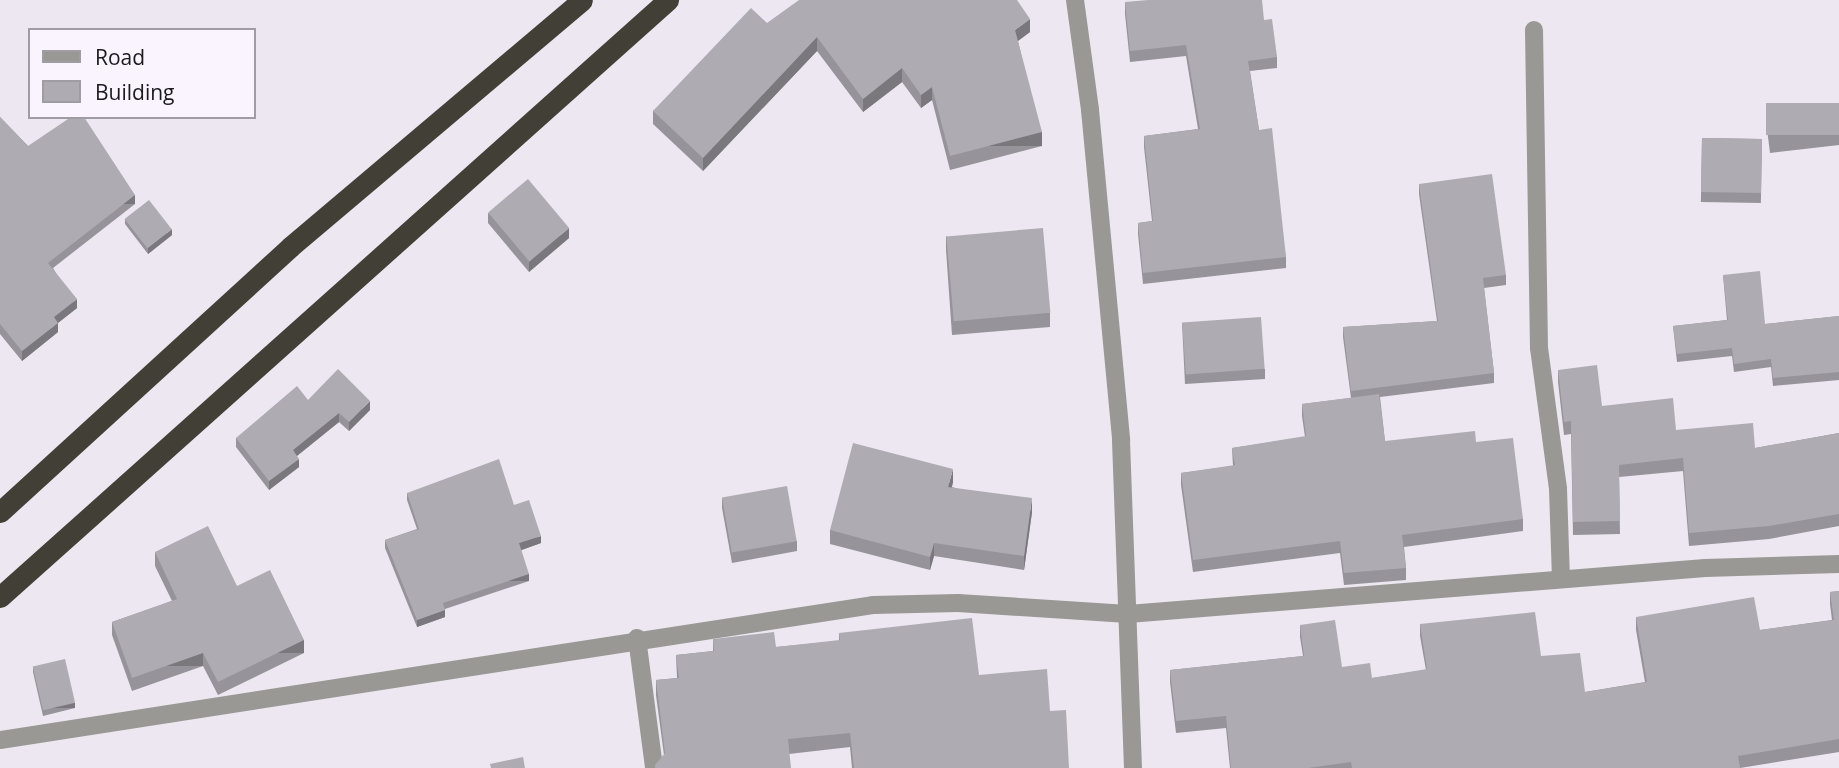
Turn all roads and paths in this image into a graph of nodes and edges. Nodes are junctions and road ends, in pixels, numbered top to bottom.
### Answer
1 (582, 0) edge
2 (668, 0) edge
3 (1075, 0) edge
4 (1534, 30) dead end
5 (0, 512) edge
6 (1839, 564) edge
7 (1561, 579) junction
8 (0, 597) edge
9 (1128, 614) junction
10 (637, 638) junction
11 (0, 740) edge
12 (654, 768) edge
13 (1133, 768) edge

1 - 5 highway
2 - 8 highway
3 - 9 street
4 - 7 street
6 - 7 street
7 - 9 street
9 - 10 street
9 - 13 street
10 - 11 street
10 - 12 street

